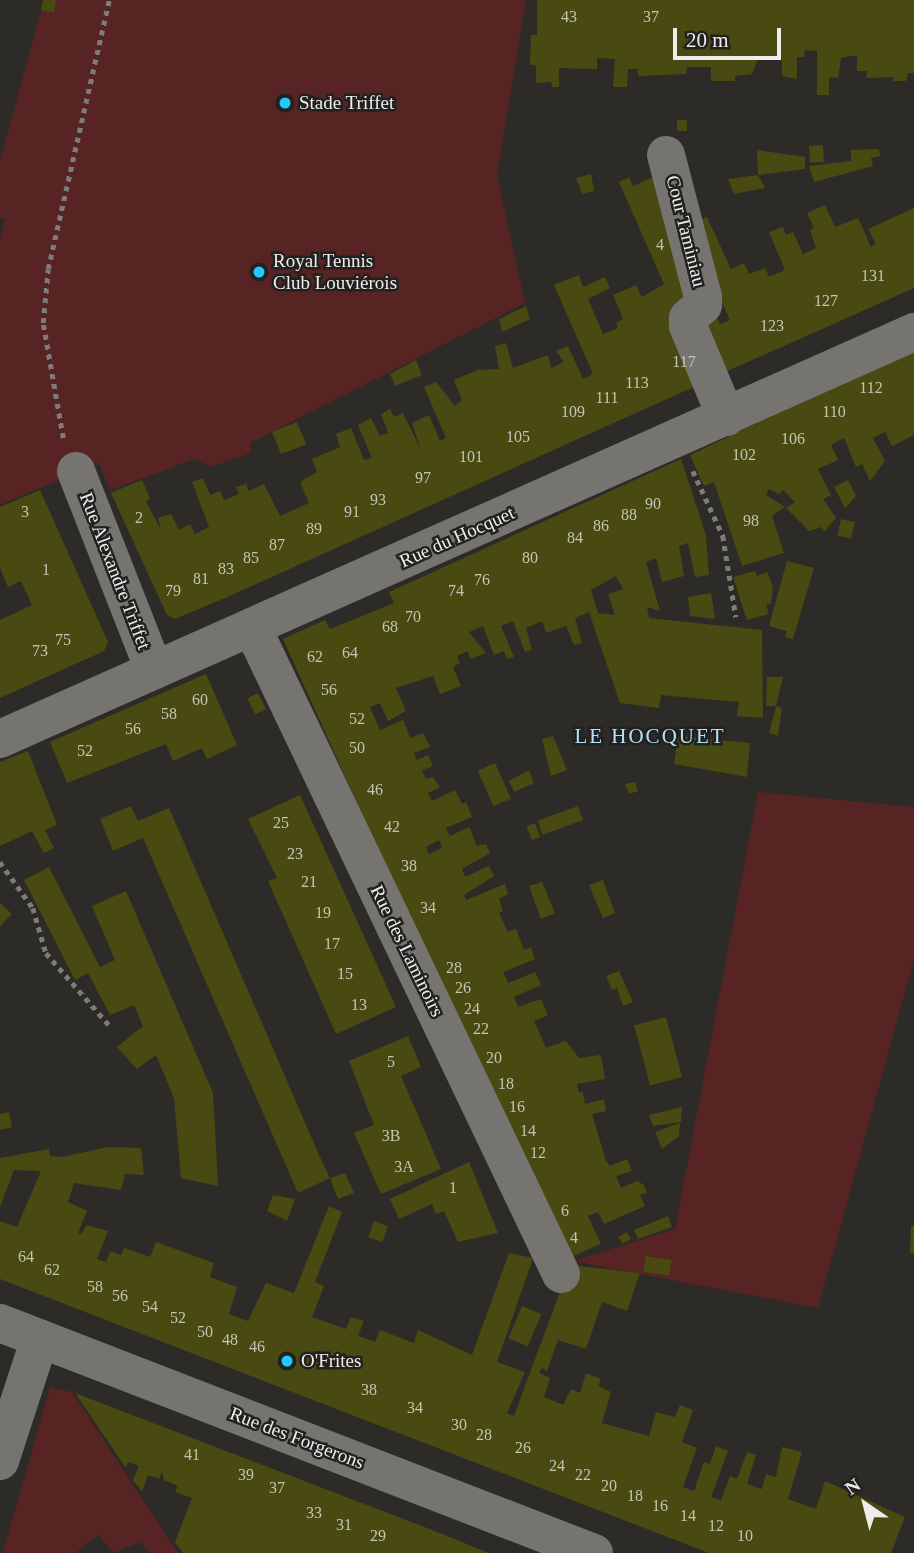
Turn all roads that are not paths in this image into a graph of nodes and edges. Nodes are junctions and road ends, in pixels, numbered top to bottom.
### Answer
1 (666, 155) dead end
2 (914, 332) edge
3 (726, 417) junction
4 (76, 471) road end
5 (252, 627) junction
6 (154, 670) junction
7 (0, 739) edge
8 (561, 1274) dead end
9 (0, 1323) edge
10 (40, 1338) junction
11 (0, 1461) edge
12 (594, 1553) edge

1 - 3 street, Cour Taminiau
2 - 3 street, Rue du Hocquet
3 - 5 street, Rue du Hocquet
4 - 6 street, Rue Alexandre Triffet
5 - 6 street, Rue du Hocquet
5 - 8 street, Rue des Laminoirs
6 - 7 street, Rue du Hocquet
9 - 10 street, Rue des Forgerons
10 - 11 street
10 - 12 street, Rue des Forgerons

